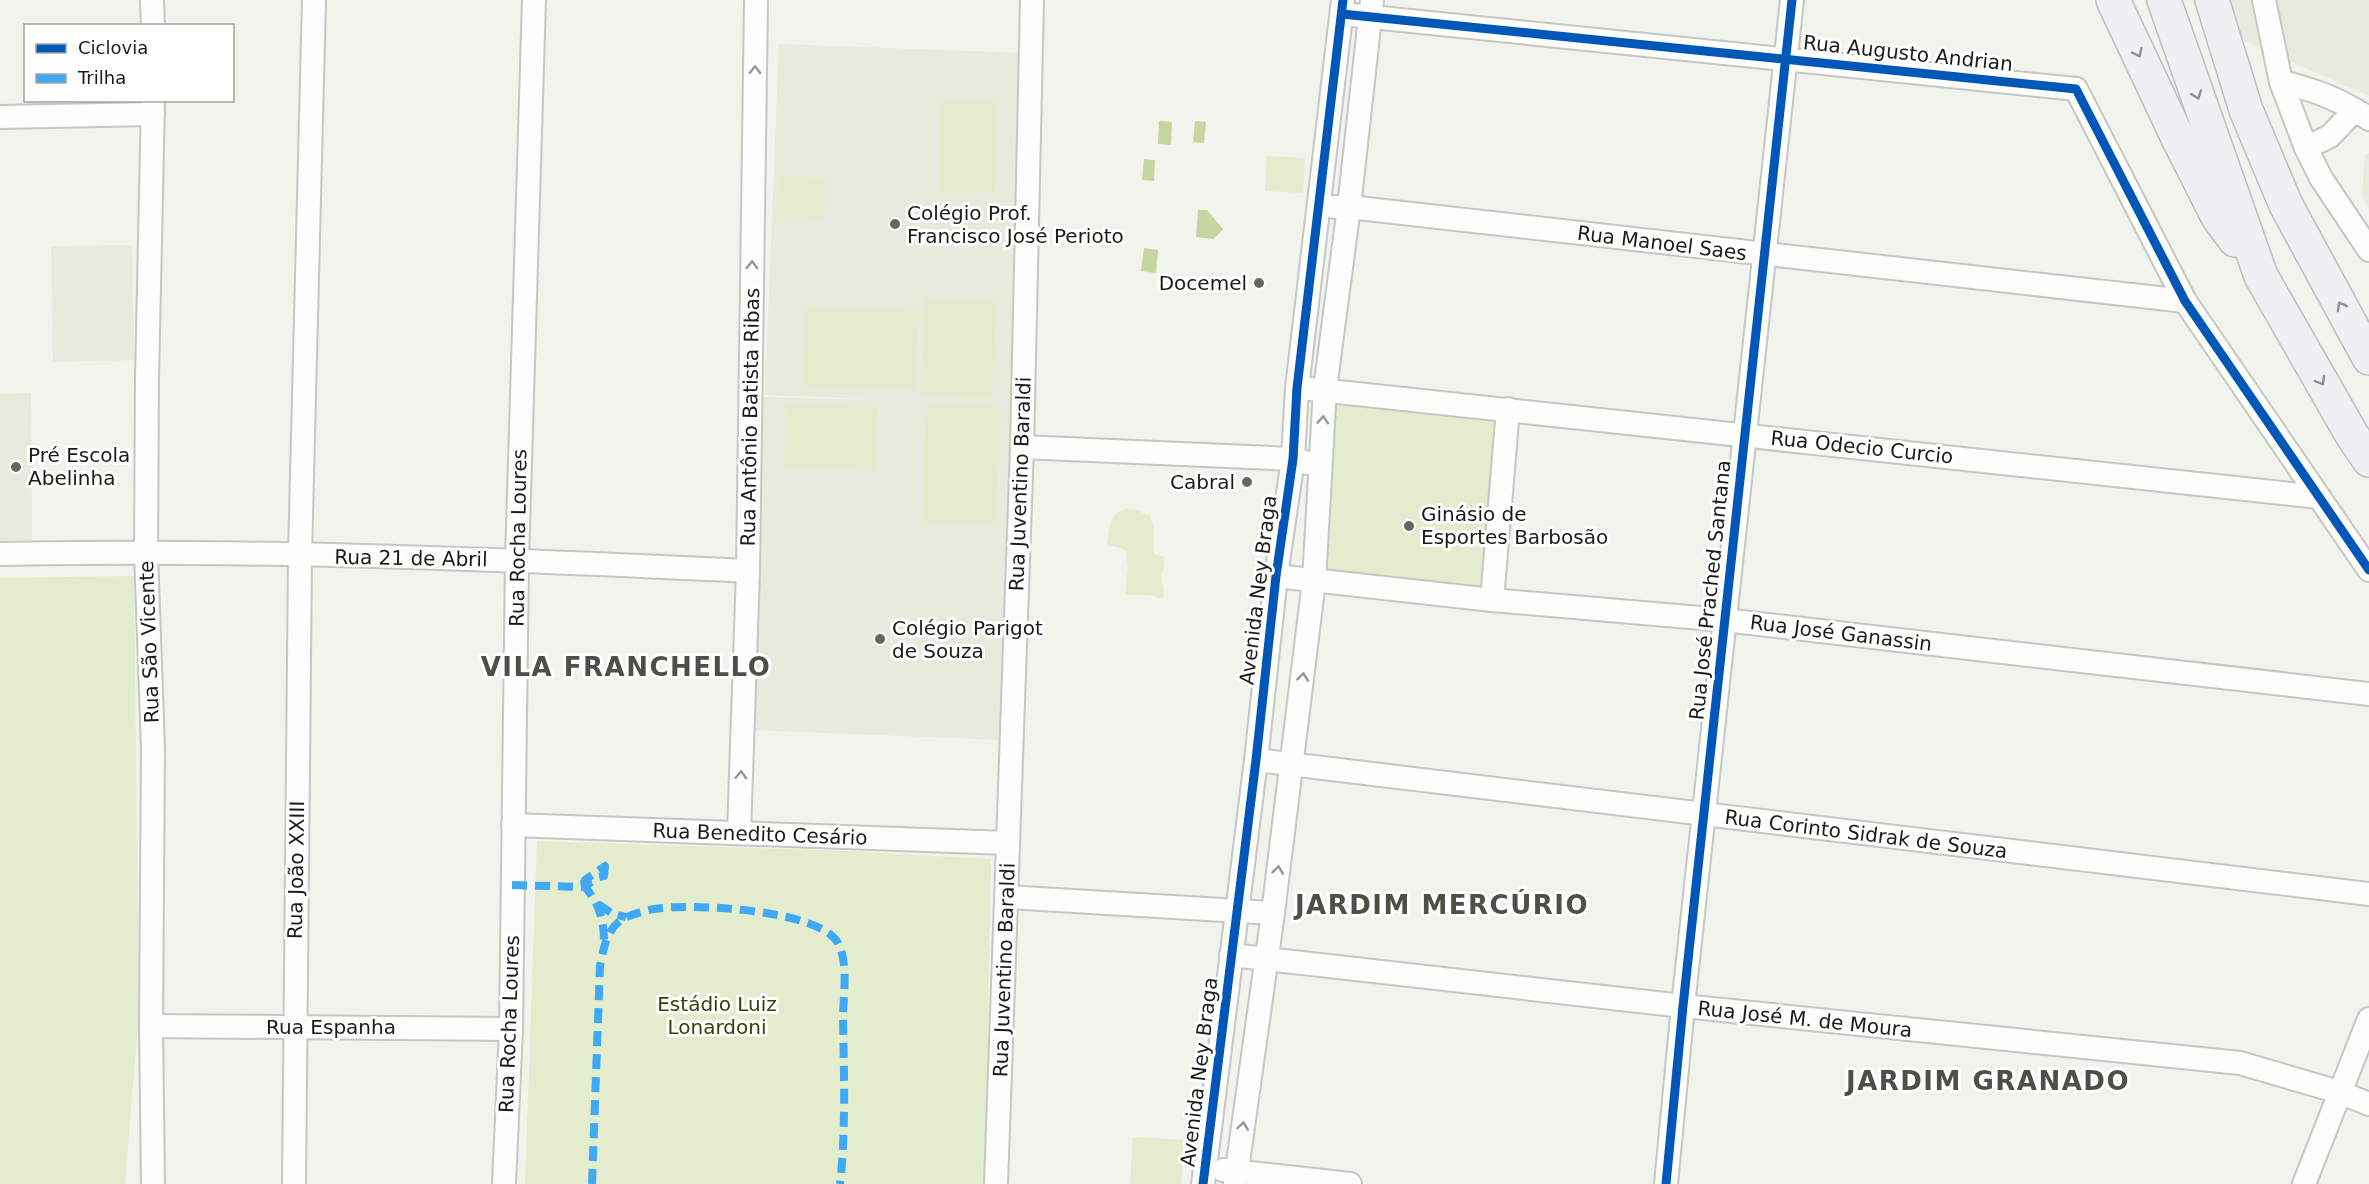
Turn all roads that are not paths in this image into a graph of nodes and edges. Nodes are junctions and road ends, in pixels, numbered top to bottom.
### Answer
1 (152, 0) edge
2 (314, 0) edge
3 (534, 0) edge
4 (756, 0) edge
5 (1032, 0) edge
6 (1792, 0) edge
7 (2113, 0) edge
8 (2164, 0) edge
9 (2212, 0) edge
10 (2233, 0) edge
11 (2264, 0) edge
12 (1342, 7) edge
13 (1370, 9) edge
14 (153, 24) edge
15 (1785, 58) junction
16 (2281, 82) junction
17 (153, 107) edge
18 (2246, 110) junction
19 (2365, 116) edge
20 (0, 117) edge
21 (2306, 148) junction
22 (1318, 207) junction
23 (1349, 207) junction
24 (2369, 250) edge
25 (1764, 255) junction
26 (2261, 276) junction
27 (2185, 301) junction
28 (2369, 358) edge
29 (1297, 388) junction
30 (1325, 389) junction
31 (1508, 409) junction
32 (1745, 435) junction
33 (1022, 447) junction
34 (1293, 459) junction
35 (2369, 460) edge
36 (1321, 465) junction
37 (2319, 497) junction
38 (146, 553) junction
39 (0, 554) edge
40 (300, 555) junction
41 (517, 560) junction
42 (748, 570) junction
43 (2369, 570) edge
44 (1276, 576) junction
45 (1314, 581) junction
46 (1492, 600) junction
47 (1725, 620) junction
48 (2369, 694) edge
49 (1256, 760) junction
50 (1292, 764) junction
51 (1704, 814) junction
52 (513, 825) junction
53 (739, 834) junction
54 (1008, 843) junction
55 (2369, 894) edge
56 (1007, 897) junction
57 (1237, 911) junction
58 (1273, 913) junction
59 (1231, 955) junction
60 (1266, 959) junction
61 (1683, 1006) junction
62 (2369, 1019) edge
63 (151, 1026) junction
64 (294, 1027) junction
65 (511, 1029) junction
66 (2339, 1092) junction
67 (2369, 1104) edge
68 (1204, 1176) edge
69 (1236, 1178) edge
70 (153, 1184) edge
71 (294, 1184) edge
72 (504, 1184) edge
73 (996, 1184) edge
74 (1350, 1184) edge
75 (1666, 1184) edge
76 (2304, 1184) edge

1 - 14 street
2 - 40 street, Rua João XXIII
3 - 41 street, Rua Rocha Loures
42 -> 4 street, Rua Antônio Batista Ribas
5 - 33 street, Rua Juventino Baraldi
6 - 15 street, Rua José Prached Santana
7 -> 26 highway
8 -> 26 highway
9 - 18 highway
10 - 18 highway
11 - 16 street
12 - 13 street, Rua Augusto Andrian
12 - 22 street, Avenida Ney Braga
13 - 15 street, Rua Augusto Andrian
13 - 23 street
15 - 25 street, Rua José Prached Santana
15 - 27 street, Rua Augusto Andrian
16 - 19 street
16 - 21 street
17 - 20 street
17 - 38 street, Rua São Vicente
28 -> 18 highway
19 - 21 street
21 - 24 street
22 - 23 street, Rua Manoel Saes
22 - 29 street, Avenida Ney Braga
23 - 25 street, Rua Manoel Saes
23 - 30 street
25 - 27 street, Rua Manoel Saes
25 - 32 street, Rua José Prached Santana
26 -> 35 highway
27 - 37 street
29 - 30 street, Rua Odecio Curcio
29 - 34 street, Avenida Ney Braga
30 - 31 street, Rua Odecio Curcio
36 -> 30 street
31 - 32 street, Rua Odecio Curcio
31 - 46 street
32 - 37 street, Rua Odecio Curcio
32 - 47 street, Rua José Prached Santana
33 - 34 street
33 - 54 street, Rua Juventino Baraldi
34 - 36 street
34 - 44 street, Avenida Ney Braga
36 - 45 street
37 - 43 street
38 - 39 street, Rua 21 de Abril
38 - 40 street, Rua 21 de Abril
38 - 63 street, Rua São Vicente
40 - 41 street, Rua 21 de Abril
40 - 64 street, Rua João XXIII
41 - 42 street, Rua 21 de Abril
41 - 52 street, Rua Rocha Loures
53 -> 42 street, Rua Antônio Batista Ribas
44 - 45 street, Rua José Ganassin
44 - 49 street, Avenida Ney Braga
45 - 46 street, Rua José Ganassin
50 -> 45 street
46 - 47 street, Rua José Ganassin
47 - 48 street, Rua José Ganassin
47 - 51 street, Rua José Prached Santana
49 - 50 street, Rua Corinto Sidrak de Souza
49 - 57 street, Avenida Ney Braga
50 - 51 street, Rua Corinto Sidrak de Souza
58 -> 50 street
51 - 55 street, Rua Corinto Sidrak de Souza
51 - 61 street, Rua José Prached Santana
52 - 53 street, Rua Benedito Cesário
52 - 65 street, Rua Rocha Loures
53 - 54 street, Rua Benedito Cesário
54 - 56 street, Rua Juventino Baraldi
56 - 57 street
56 - 73 street, Rua Juventino Baraldi
57 - 58 street
57 - 59 street, Avenida Ney Braga
58 - 60 street
59 - 60 street, Rua José M. de Moura
59 - 68 street, Avenida Ney Braga
60 - 61 street, Rua José M. de Moura
69 -> 60 street
61 - 66 street, Rua José M. de Moura
61 - 75 street, Rua José Prached Santana
62 - 66 street
63 - 64 street, Rua Espanha
63 - 70 street, Rua São Vicente
64 - 65 street, Rua Espanha
64 - 71 street, Rua João XXIII
65 - 72 street, Rua Rocha Loures
66 - 67 street, Rua José M. de Moura
66 - 76 street
68 - 69 street
69 - 74 street

